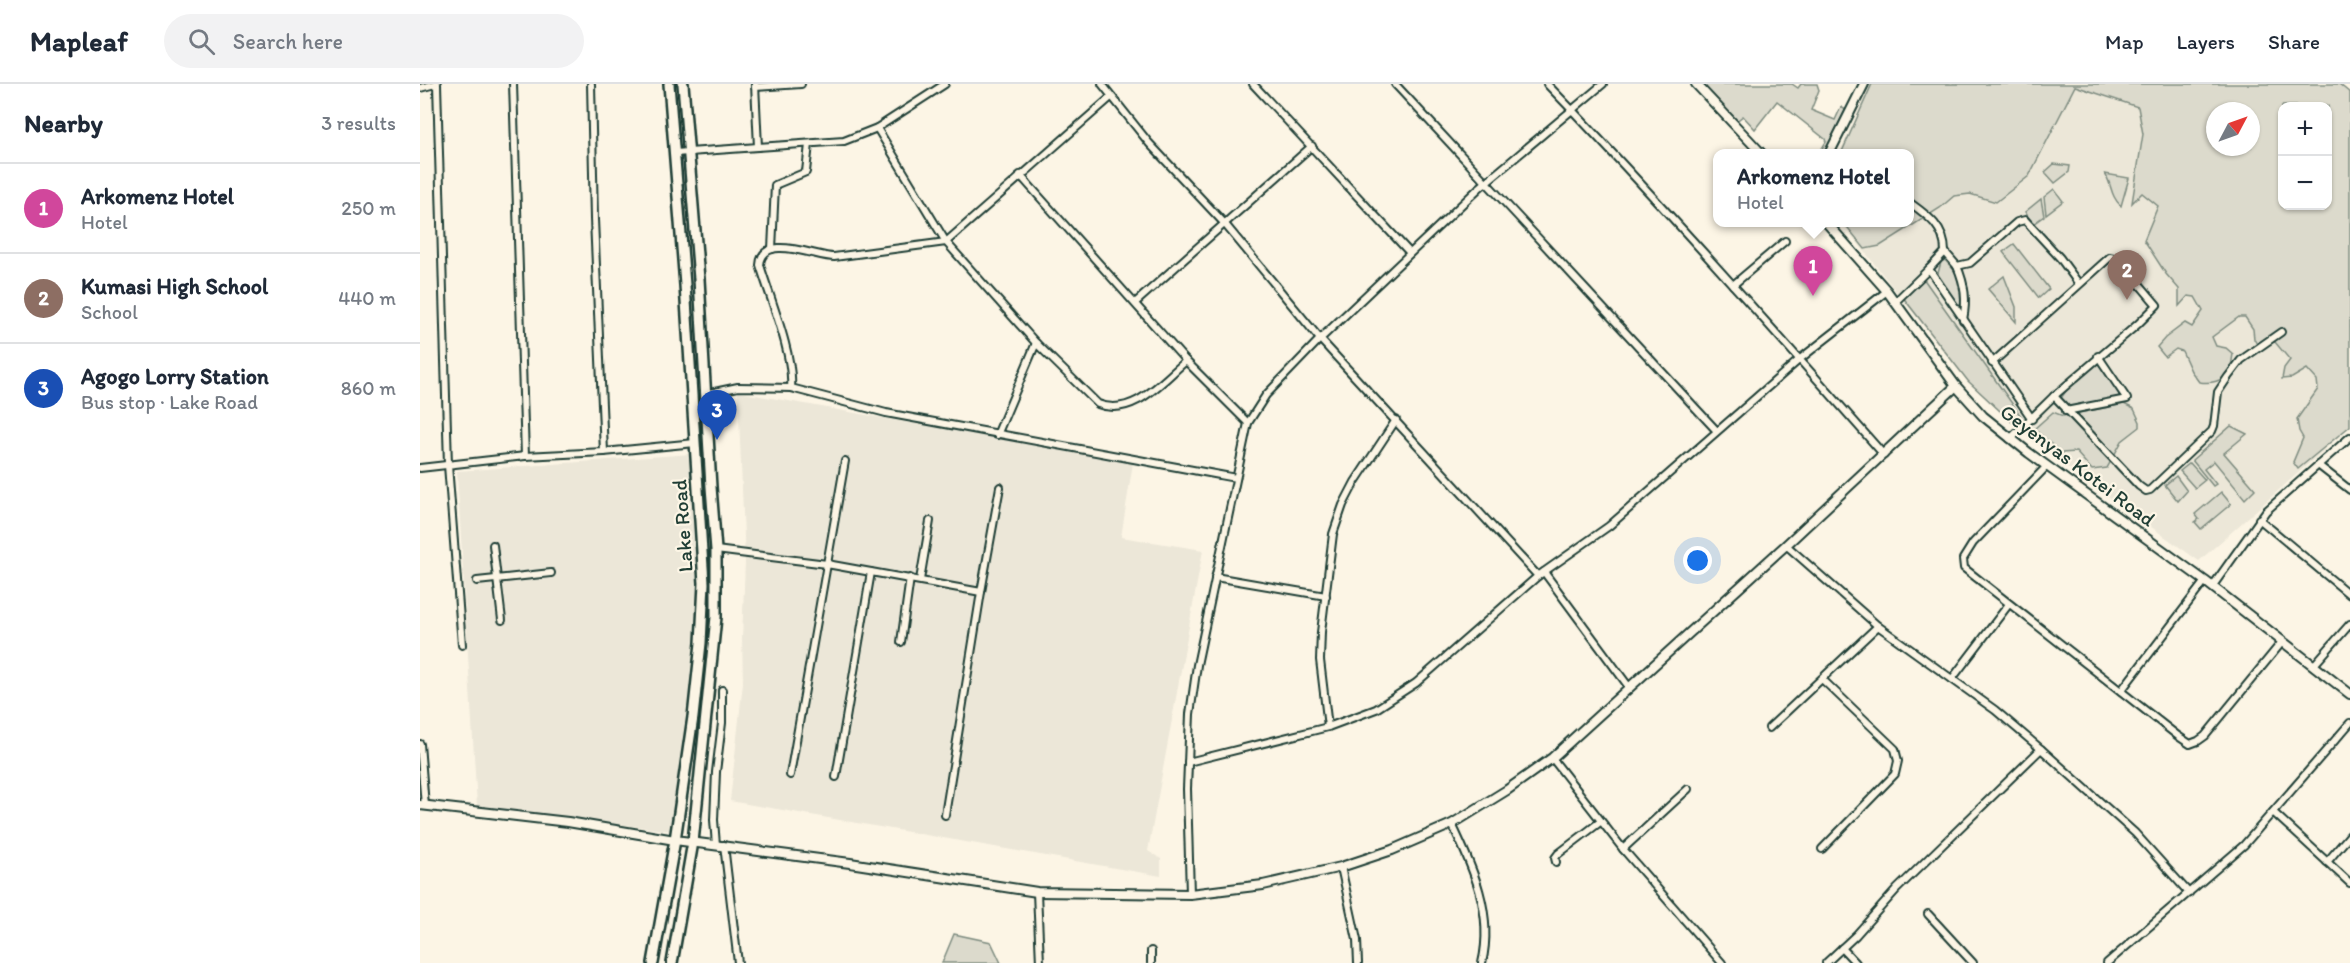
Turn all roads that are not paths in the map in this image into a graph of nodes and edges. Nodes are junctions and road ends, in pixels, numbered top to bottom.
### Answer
1 (436, 84) edge
2 (513, 84) edge
3 (591, 84) edge
4 (669, 84) edge
5 (683, 84) edge
6 (801, 84) edge
7 (945, 84) edge
8 (1102, 84) edge
9 (1253, 84) edge
10 (1395, 84) edge
11 (1547, 84) edge
12 (1603, 84) edge
13 (1696, 84) edge
14 (1864, 84) edge
15 (755, 86) edge
16 (420, 88) edge
17 (1111, 97) junction
18 (1572, 111) junction
19 (877, 128) junction
20 (809, 144) junction
21 (1311, 146) junction
22 (758, 147) junction
23 (1758, 149) edge
24 (1831, 149) edge
25 (690, 152) junction
26 (675, 153) junction
27 (1020, 175) junction
28 (1486, 183) junction
29 (1914, 206) edge
30 (1224, 223) junction
31 (1830, 227) edge
32 (1785, 241) dead end
33 (946, 242) junction
34 (772, 249) junction
35 (1945, 252) junction
36 (1410, 253) junction
37 (1957, 266) junction
38 (1929, 269) junction
39 (2079, 284) junction
40 (1734, 285) junction
41 (1887, 291) junction
42 (1895, 302) junction
43 (1135, 303) junction
44 (1963, 320) junction
45 (2281, 332) dead end
46 (1320, 339) junction
47 (1036, 343) junction
48 (2098, 356) junction
49 (1800, 359) junction
50 (1186, 361) junction
51 (1992, 363) junction
52 (1956, 386) junction
53 (791, 388) junction
54 (705, 394) junction
55 (2054, 396) junction
56 (2066, 411) junction
57 (2032, 419) junction
58 (1396, 420) junction
59 (1248, 423) junction
60 (1716, 430) junction
61 (997, 435) junction
62 (2350, 436) edge
63 (2010, 439) junction
64 (695, 443) junction
65 (604, 452) junction
66 (1884, 454) junction
67 (525, 456) junction
68 (845, 461) dead end
69 (448, 465) junction
70 (2318, 465) junction
71 (2047, 466) junction
72 (420, 468) edge
73 (1236, 478) junction
74 (1000, 487) dead end
75 (2350, 490) edge
76 (2259, 519) junction
77 (930, 521) dead end
78 (493, 545) dead end
79 (1786, 545) junction
80 (717, 550) junction
81 (827, 564) junction
82 (871, 572) junction
83 (1544, 572) junction
84 (551, 573) dead end
85 (1538, 576) junction
86 (910, 578) junction
87 (1215, 578) junction
88 (498, 579) junction
89 (920, 580) junction
90 (477, 581) dead end
91 (2205, 581) junction
92 (2212, 587) junction
93 (981, 592) junction
94 (2350, 595) edge
95 (1326, 596) junction
96 (2009, 604) junction
97 (502, 620) dead end
98 (2350, 624) edge
99 (1878, 626) junction
100 (901, 642) dead end
101 (2282, 642) junction
102 (462, 645) dead end
103 (2314, 665) junction
104 (1822, 679) junction
105 (1952, 680) junction
106 (1629, 687) junction
107 (722, 690) dead end
108 (2121, 691) junction
109 (2350, 694) edge
110 (2350, 723) edge
111 (1328, 727) junction
112 (1769, 728) dead end
113 (420, 744) edge
114 (2041, 749) junction
115 (1552, 758) junction
116 (1188, 762) junction
117 (790, 775) dead end
118 (836, 777) dead end
119 (1688, 789) dead end
120 (422, 806) edge
121 (2273, 812) junction
122 (945, 815) dead end
123 (1600, 822) junction
124 (1452, 824) junction
125 (2350, 835) edge
126 (675, 840) junction
127 (693, 842) junction
128 (720, 845) junction
129 (1623, 849) junction
130 (1822, 849) dead end
131 (1556, 862) dead end
132 (2326, 862) junction
133 (1341, 867) junction
134 (2350, 883) edge
135 (1036, 892) junction
136 (2189, 893) junction
137 (1190, 894) junction
138 (1928, 914) dead end
139 (1842, 948) junction
140 (1151, 951) dead end
141 (653, 963) edge
142 (672, 963) edge
143 (738, 963) edge
144 (1040, 963) edge
145 (1151, 963) edge
146 (1358, 963) edge
147 (1482, 963) edge
148 (1722, 963) edge
149 (1826, 963) edge
150 (1856, 963) edge
151 (1972, 963) edge
152 (2108, 963) edge

1 - 16 street
1 - 69 street
2 - 67 street
3 - 65 street
4 - 26 main road, Lake Road
5 - 25 main road, Lake Road
6 - 15 street
7 - 19 street
8 - 17 street
9 - 21 street
10 - 28 street
11 - 18 street
12 - 18 street
13 - 23 street
14 - 24 street
15 - 22 street
17 - 27 street
17 - 30 street
18 - 28 street
18 - 40 street
19 - 20 street
19 - 33 street
20 - 22 street
20 - 34 street
21 - 30 street
21 - 36 street
22 - 25 street
25 - 26 street
25 - 54 main road, Lake Road
26 - 64 main road, Lake Road
27 - 33 street
27 - 43 street
28 - 36 street
28 - 60 street
29 - 35 street
30 - 43 street
30 - 46 street
31 - 41 street, Geyenyas Kotei Road
32 - 40 street
33 - 34 street
33 - 47 street
34 - 53 street
35 - 37 street
35 - 38 street
36 - 46 street
37 - 39 street
37 - 44 street
38 - 42 street
38 - 44 street
39 - 48 street
39 - 51 street
40 - 49 street
41 - 42 street, Geyenyas Kotei Road
41 - 49 street
42 - 52 street, Geyenyas Kotei Road
43 - 50 street
44 - 51 street
45 - 56 street
46 - 58 street
46 - 59 street
47 - 50 street
47 - 61 street
48 - 55 street
48 - 56 street
49 - 60 street
49 - 66 street
50 - 59 street
51 - 57 street
52 - 63 street, Geyenyas Kotei Road
52 - 66 street
53 - 54 street
53 - 61 street
54 - 80 main road, Lake Road
55 - 56 street
55 - 57 street
57 - 63 street
58 - 85 street
58 - 95 street
59 - 73 street
60 - 83 street
61 - 73 street
62 - 70 street
63 - 71 street, Geyenyas Kotei Road
64 - 65 street
64 - 126 main road, Lake Road
65 - 67 street
66 - 79 street
67 - 69 street
68 - 81 street
69 - 72 street
69 - 102 street
70 - 75 street
70 - 76 street
71 - 91 street, Geyenyas Kotei Road
71 - 96 street
73 - 87 street
74 - 93 street
76 - 92 street
76 - 94 street
77 - 89 street
78 - 88 street
79 - 99 street
79 - 106 street
80 - 81 street
80 - 127 main road, Lake Road
81 - 82 street
81 - 117 street
82 - 86 street
82 - 118 street
83 - 85 street
83 - 106 street
84 - 88 street
85 - 111 street
86 - 89 street
86 - 100 street
87 - 95 street
87 - 116 street
88 - 90 street
88 - 97 street
89 - 93 street
91 - 92 street, Geyenyas Kotei Road
91 - 108 street
92 - 101 street, Geyenyas Kotei Road
93 - 122 street
95 - 111 street
96 - 105 street
96 - 108 street
98 - 103 street
99 - 104 street
99 - 105 street
101 - 103 street, Geyenyas Kotei Road
101 - 108 street
103 - 109 street, Geyenyas Kotei Road
104 - 112 street
104 - 130 street
105 - 114 street
106 - 115 street
107 - 128 street
110 - 121 street
111 - 116 street
113 - 120 street
114 - 136 street
114 - 139 street
115 - 123 street
115 - 124 street
116 - 137 street
119 - 129 street
120 - 126 street
121 - 132 street
121 - 136 street
123 - 129 street
123 - 131 street
124 - 133 street
124 - 147 street
125 - 132 street
126 - 127 street
126 - 141 main road, Lake Road
127 - 128 street
127 - 142 main road, Lake Road
128 - 135 street
128 - 143 street
129 - 148 street
132 - 134 street
133 - 137 street
133 - 146 street
135 - 137 street
135 - 144 street
136 - 152 street
138 - 151 street
139 - 149 street
139 - 150 street
140 - 145 street

